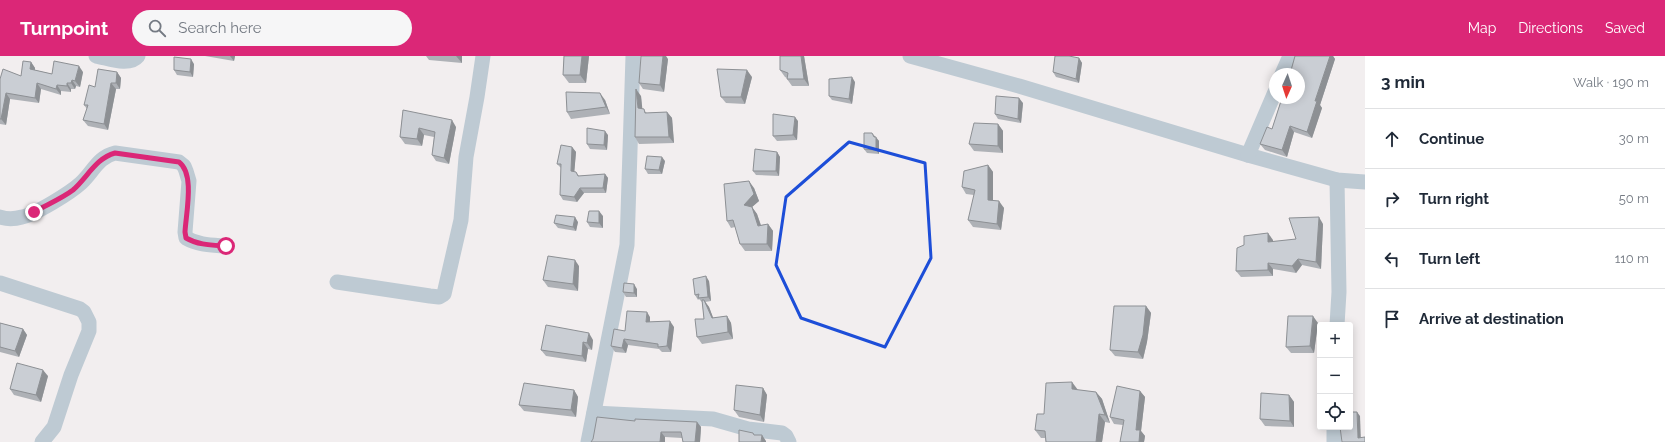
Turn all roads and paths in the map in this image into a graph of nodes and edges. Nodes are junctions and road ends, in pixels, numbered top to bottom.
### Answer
1 (96, 56) edge
2 (138, 56) edge
3 (483, 56) edge
4 (633, 56) edge
5 (910, 56) edge
6 (1290, 56) edge
7 (1285, 68) edge
8 (1270, 104) edge
9 (1248, 155) junction
10 (1337, 180) junction
11 (1365, 182) edge
12 (0, 217) edge
13 (226, 246) dead end
14 (337, 282) dead end
15 (0, 283) edge
16 (1337, 322) edge
17 (594, 413) junction
18 (1334, 430) edge
19 (42, 442) edge
20 (588, 442) edge
21 (789, 442) edge
22 (1334, 442) edge

1 - 2 street
3 - 14 street
4 - 17 street
5 - 9 street
6 - 7 street
8 - 9 street
9 - 10 street
10 - 11 street
10 - 16 street
12 - 13 street
15 - 19 street
17 - 20 street
17 - 21 street
18 - 22 street

